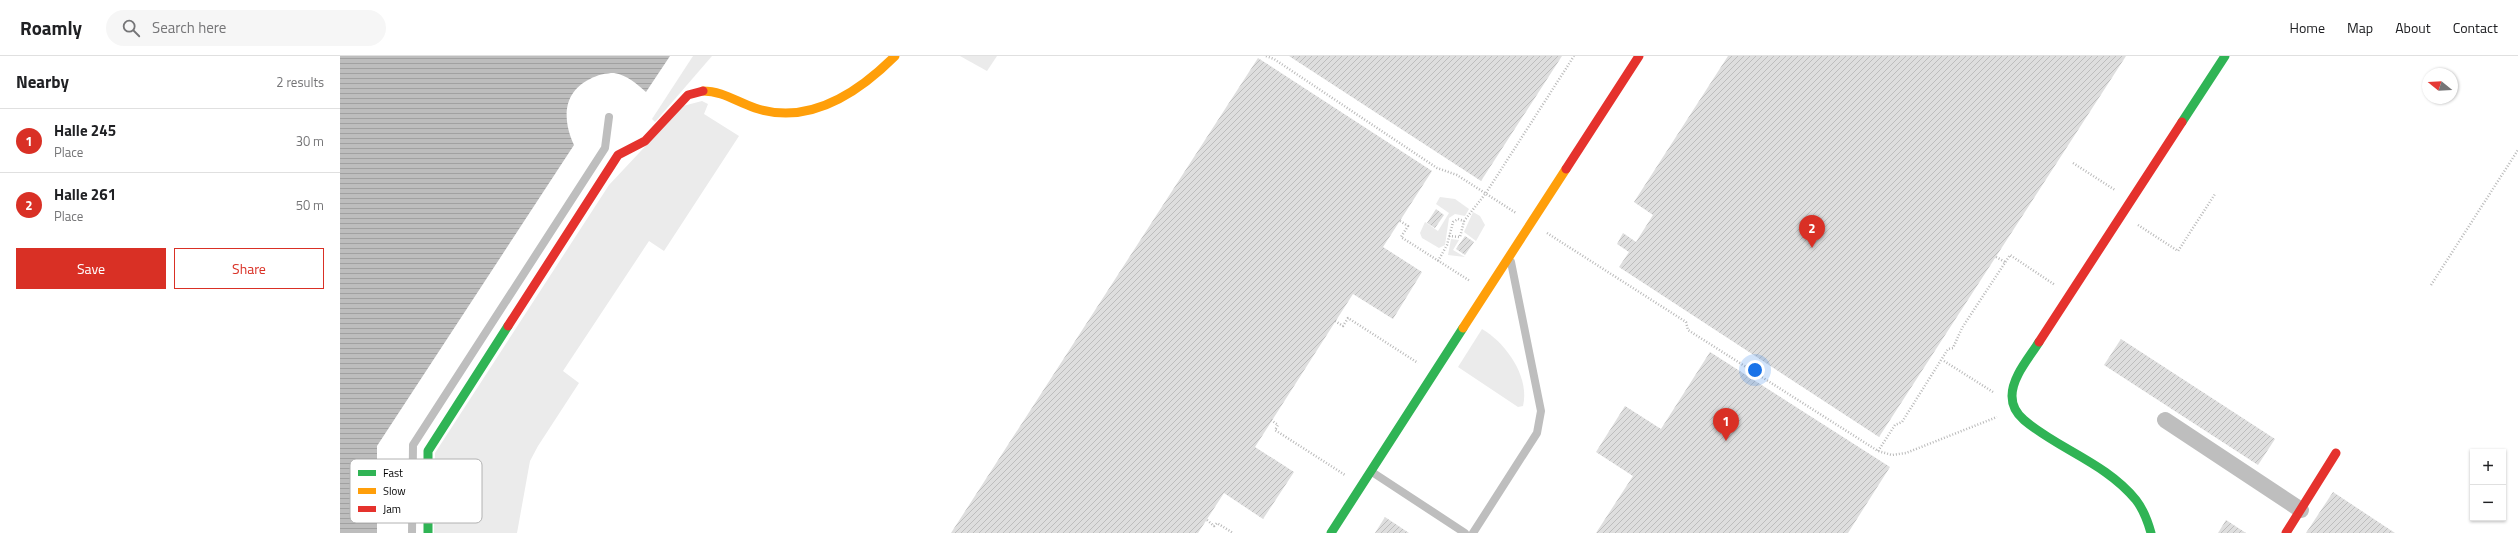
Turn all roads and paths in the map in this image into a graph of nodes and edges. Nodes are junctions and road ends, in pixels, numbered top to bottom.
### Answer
1 (895, 56) edge
2 (1266, 56) edge
3 (1574, 56) edge
4 (1639, 56) edge
5 (2226, 56) edge
6 (609, 117) dead end
7 (2518, 150) edge
8 (2073, 163) dead end
9 (1486, 193) junction
10 (2120, 193) dead end
11 (2215, 194) dead end
12 (1400, 221) dead end
13 (2132, 221) dead end
14 (1464, 222) junction
15 (1531, 222) junction
16 (1449, 236) junction
17 (1510, 255) junction
18 (1996, 257) dead end
19 (1438, 261) junction
20 (2005, 262) junction
21 (1472, 283) dead end
22 (2431, 285) dead end
23 (2059, 287) dead end
24 (1335, 321) dead end
25 (1944, 361) dead end
26 (1420, 364) dead end
27 (1993, 392) dead end
28 (1997, 417) dead end
29 (1271, 420) dead end
30 (2165, 420) dead end
31 (1878, 451) junction
32 (2336, 453) dead end
33 (413, 459) edge
34 (428, 459) edge
35 (1371, 472) junction
36 (1348, 478) dead end
37 (2301, 510) junction
38 (1207, 520) dead end
39 (412, 523) edge
40 (412, 533) edge
41 (1233, 533) edge
42 (1331, 533) edge
43 (1465, 533) edge
44 (1473, 533) edge
45 (2151, 533) edge
46 (2286, 533) edge

1 - 34 street
2 - 9 path
3 - 9 path
4 - 15 street
5 - 45 street
6 - 33 lane
7 - 22 path
8 - 10 path
9 - 14 path
9 - 15 path
11 - 13 path
12 - 19 path
14 - 16 path
14 - 16 path
15 - 17 street
15 - 31 path
16 - 19 path
17 - 35 street
17 - 44 lane
18 - 20 path
19 - 21 path
20 - 23 path
20 - 31 path
24 - 26 path
25 - 27 path
28 - 31 path
29 - 36 path
30 - 37 street
32 - 37 street
35 - 42 street
35 - 43 lane
37 - 46 street
38 - 41 path
39 - 40 lane

